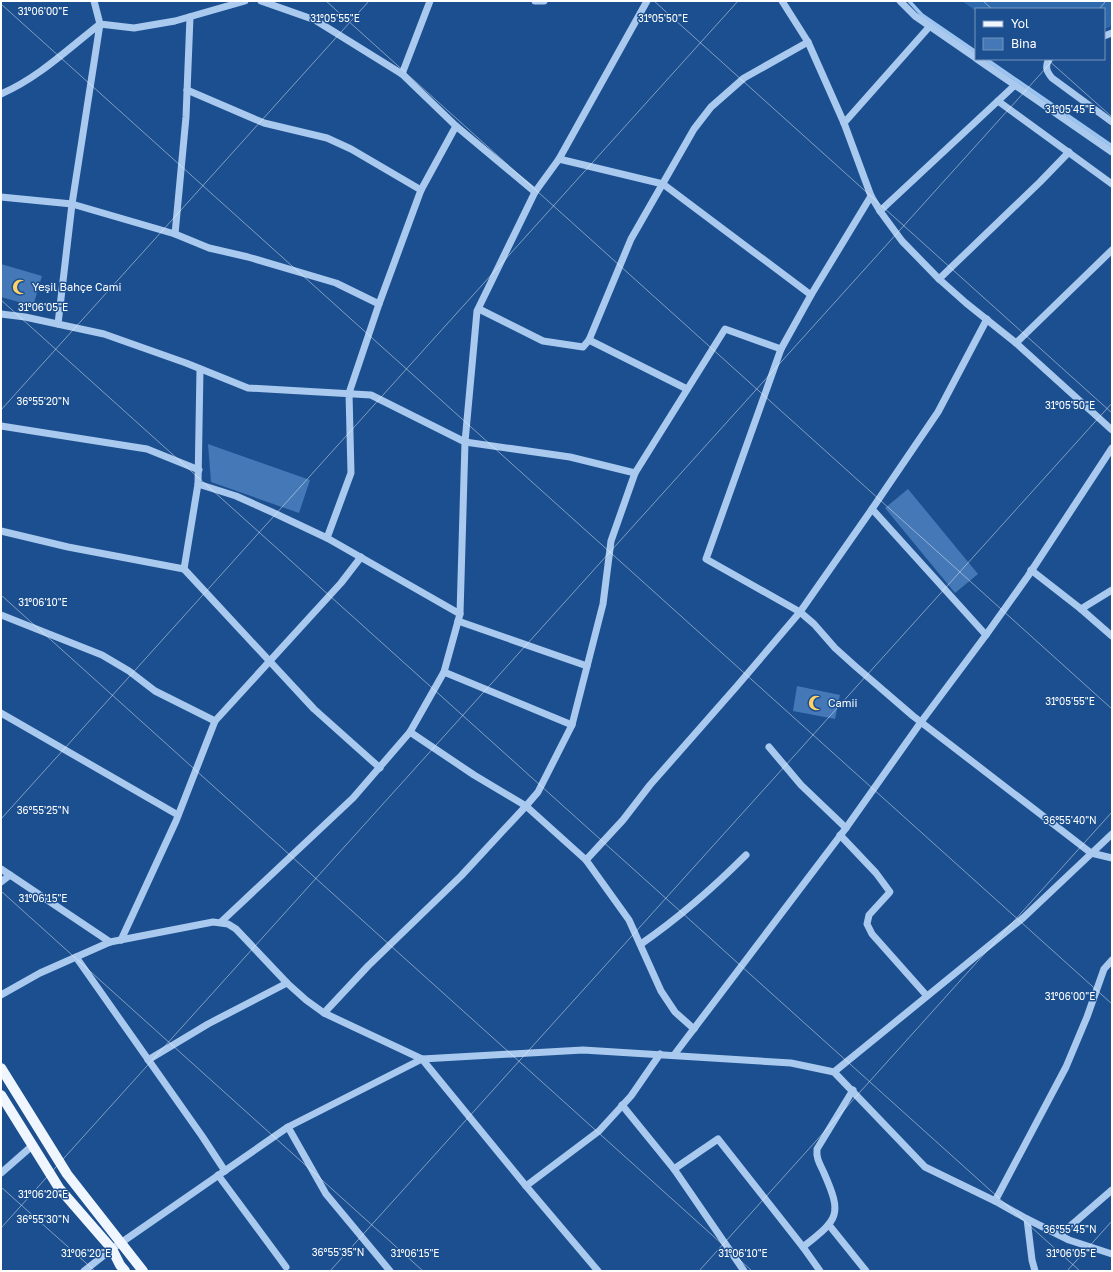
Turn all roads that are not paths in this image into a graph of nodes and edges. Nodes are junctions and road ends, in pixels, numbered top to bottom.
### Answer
1 (94, 1) edge
2 (245, 1) edge
3 (261, 1) edge
4 (430, 1) edge
5 (535, 1) edge
6 (544, 1) edge
7 (647, 1) edge
8 (782, 1) edge
9 (900, 1) edge
10 (190, 17) junction
11 (100, 24) junction
12 (930, 26) junction
13 (808, 42) junction
14 (975, 57) edge
15 (980, 60) edge
16 (1049, 60) edge
17 (402, 74) junction
18 (1015, 85) junction
19 (187, 90) junction
20 (1, 94) edge
21 (998, 100) junction
22 (1112, 122) edge
23 (844, 123) junction
24 (456, 126) junction
25 (1069, 152) junction
26 (1112, 152) edge
27 (559, 159) junction
28 (663, 184) junction
29 (1112, 184) edge
30 (421, 190) junction
31 (535, 192) junction
32 (871, 196) junction
33 (1, 197) edge
34 (72, 204) junction
35 (880, 211) junction
36 (175, 234) junction
37 (1112, 250) edge
38 (939, 279) junction
39 (811, 295) junction
40 (379, 304) junction
41 (478, 309) junction
42 (1, 314) edge
43 (987, 319) junction
44 (58, 324) junction
45 (589, 340) junction
46 (1016, 343) junction
47 (781, 349) junction
48 (200, 369) junction
49 (687, 389) junction
50 (349, 393) junction
51 (1, 426) edge
52 (1112, 430) edge
53 (465, 442) junction
54 (1112, 448) edge
55 (199, 470) junction
56 (635, 473) junction
57 (198, 484) junction
58 (872, 509) junction
59 (1, 530) edge
60 (327, 538) junction
61 (360, 557) junction
62 (184, 569) junction
63 (1031, 570) junction
64 (1112, 590) edge
65 (1081, 609) junction
66 (800, 612) junction
67 (460, 614) junction
68 (3, 616) edge
69 (458, 621) junction
70 (1, 624) edge
71 (986, 635) junction
72 (1112, 636) edge
73 (269, 661) junction
74 (587, 666) junction
75 (444, 672) junction
76 (1, 714) edge
77 (215, 721) junction
78 (921, 722) junction
79 (572, 725) junction
80 (410, 732) junction
81 (769, 747) dead end
82 (380, 768) junction
83 (526, 806) junction
84 (178, 815) junction
85 (846, 828) junction
86 (1112, 834) edge
87 (840, 835) junction
88 (1091, 853) junction
89 (746, 855) dead end
90 (1112, 858) edge
91 (586, 860) junction
92 (1, 869) edge
93 (10, 875) junction
94 (1, 882) edge
95 (221, 922) junction
96 (121, 940) junction
97 (110, 942) junction
98 (641, 944) junction
99 (76, 957) junction
100 (1112, 960) edge
101 (287, 983) junction
102 (1, 995) edge
103 (927, 996) junction
104 (324, 1013) junction
105 (694, 1029) junction
106 (660, 1054) junction
107 (674, 1055) junction
108 (422, 1059) junction
109 (148, 1060) junction
110 (1, 1068) edge
111 (834, 1072) junction
112 (853, 1090) junction
113 (1, 1095) edge
114 (622, 1106) junction
115 (288, 1127) junction
116 (33, 1145) junction
117 (674, 1169) junction
118 (1, 1172) edge
119 (221, 1173) junction
120 (526, 1186) junction
121 (1112, 1190) edge
122 (995, 1201) junction
123 (1026, 1218) junction
124 (829, 1224) junction
125 (1060, 1235) junction
126 (122, 1243) junction
127 (803, 1247) junction
128 (112, 1249) junction
129 (1112, 1254) edge
130 (286, 1267) dead end
131 (84, 1271) edge
132 (125, 1271) edge
133 (143, 1271) edge
134 (390, 1271) edge
135 (598, 1271) edge
136 (744, 1271) edge
137 (820, 1271) edge
138 (866, 1271) edge
139 (1035, 1271) edge

1 - 11 street
2 - 10 street
3 - 17 street
4 - 17 street
5 - 6 street
7 - 27 street
8 - 13 street
9 - 12 street
10 - 11 street
10 - 19 street
11 - 20 street
11 - 34 street
12 - 14 street
12 - 23 street
13 - 23 street
13 - 28 street
15 - 18 street
16 - 22 street
17 - 24 street
18 - 21 street
18 - 26 street
19 - 30 street
19 - 36 street
21 - 25 street
21 - 35 street
23 - 32 street
24 - 30 street
24 - 31 street
25 - 29 street
25 - 38 street
27 - 28 street
27 - 31 street
28 - 39 street
28 - 45 street
30 - 40 street
31 - 41 street
32 - 35 street
32 - 39 street
33 - 34 street
34 - 36 street
34 - 44 street
35 - 38 street
36 - 40 street
37 - 46 street
38 - 43 street
39 - 47 street
40 - 50 street
41 - 45 street
41 - 53 street
42 - 44 street
43 - 46 street
43 - 58 street
44 - 48 street
45 - 49 street
46 - 52 street
47 - 49 street
47 - 66 street
48 - 50 street
48 - 55 street
49 - 56 street
50 - 53 street
50 - 60 street
51 - 55 street
53 - 56 street
53 - 67 street
54 - 63 street
55 - 57 street
56 - 74 street
57 - 60 street
57 - 62 street
58 - 66 street
58 - 71 street
59 - 62 street
60 - 61 street
61 - 67 street
61 - 73 street
62 - 73 street
63 - 65 street
63 - 71 street
64 - 65 street
65 - 72 street
66 - 78 street
66 - 91 street
67 - 69 street
68 - 70 street
68 - 77 street
69 - 74 street
69 - 75 street
71 - 78 street
73 - 77 street
73 - 82 street
74 - 79 street
75 - 79 street
75 - 80 street
76 - 84 street
77 - 84 street
78 - 85 street
78 - 88 street
79 - 83 street
80 - 82 street
80 - 83 street
81 - 85 street
82 - 95 street
83 - 91 street
83 - 104 street
84 - 96 street
85 - 87 street
86 - 88 street
87 - 103 street
87 - 105 street
88 - 90 street
88 - 103 street
89 - 98 street
91 - 98 street
92 - 93 street
93 - 94 street
93 - 97 street
95 - 96 street
95 - 101 street
96 - 97 street
97 - 99 street
98 - 105 street
99 - 102 street
99 - 109 street
100 - 122 street
101 - 104 street
101 - 109 street
103 - 111 street
104 - 108 street
105 - 107 street
106 - 107 street
106 - 108 street
106 - 114 street
107 - 111 street
108 - 115 street
108 - 120 street
109 - 119 street
110 - 126 main road
111 - 112 street
112 - 122 street
112 - 124 street
113 - 116 main road
114 - 117 street
114 - 120 street
115 - 119 street
115 - 134 street
116 - 118 street
116 - 128 main road
117 - 127 street
117 - 136 street
119 - 126 street
119 - 130 street
120 - 135 street
121 - 125 street
122 - 123 street
123 - 125 street
123 - 139 street
124 - 127 street
124 - 138 street
125 - 129 street
126 - 128 street
126 - 133 main road
127 - 137 street
128 - 131 street
128 - 132 main road

